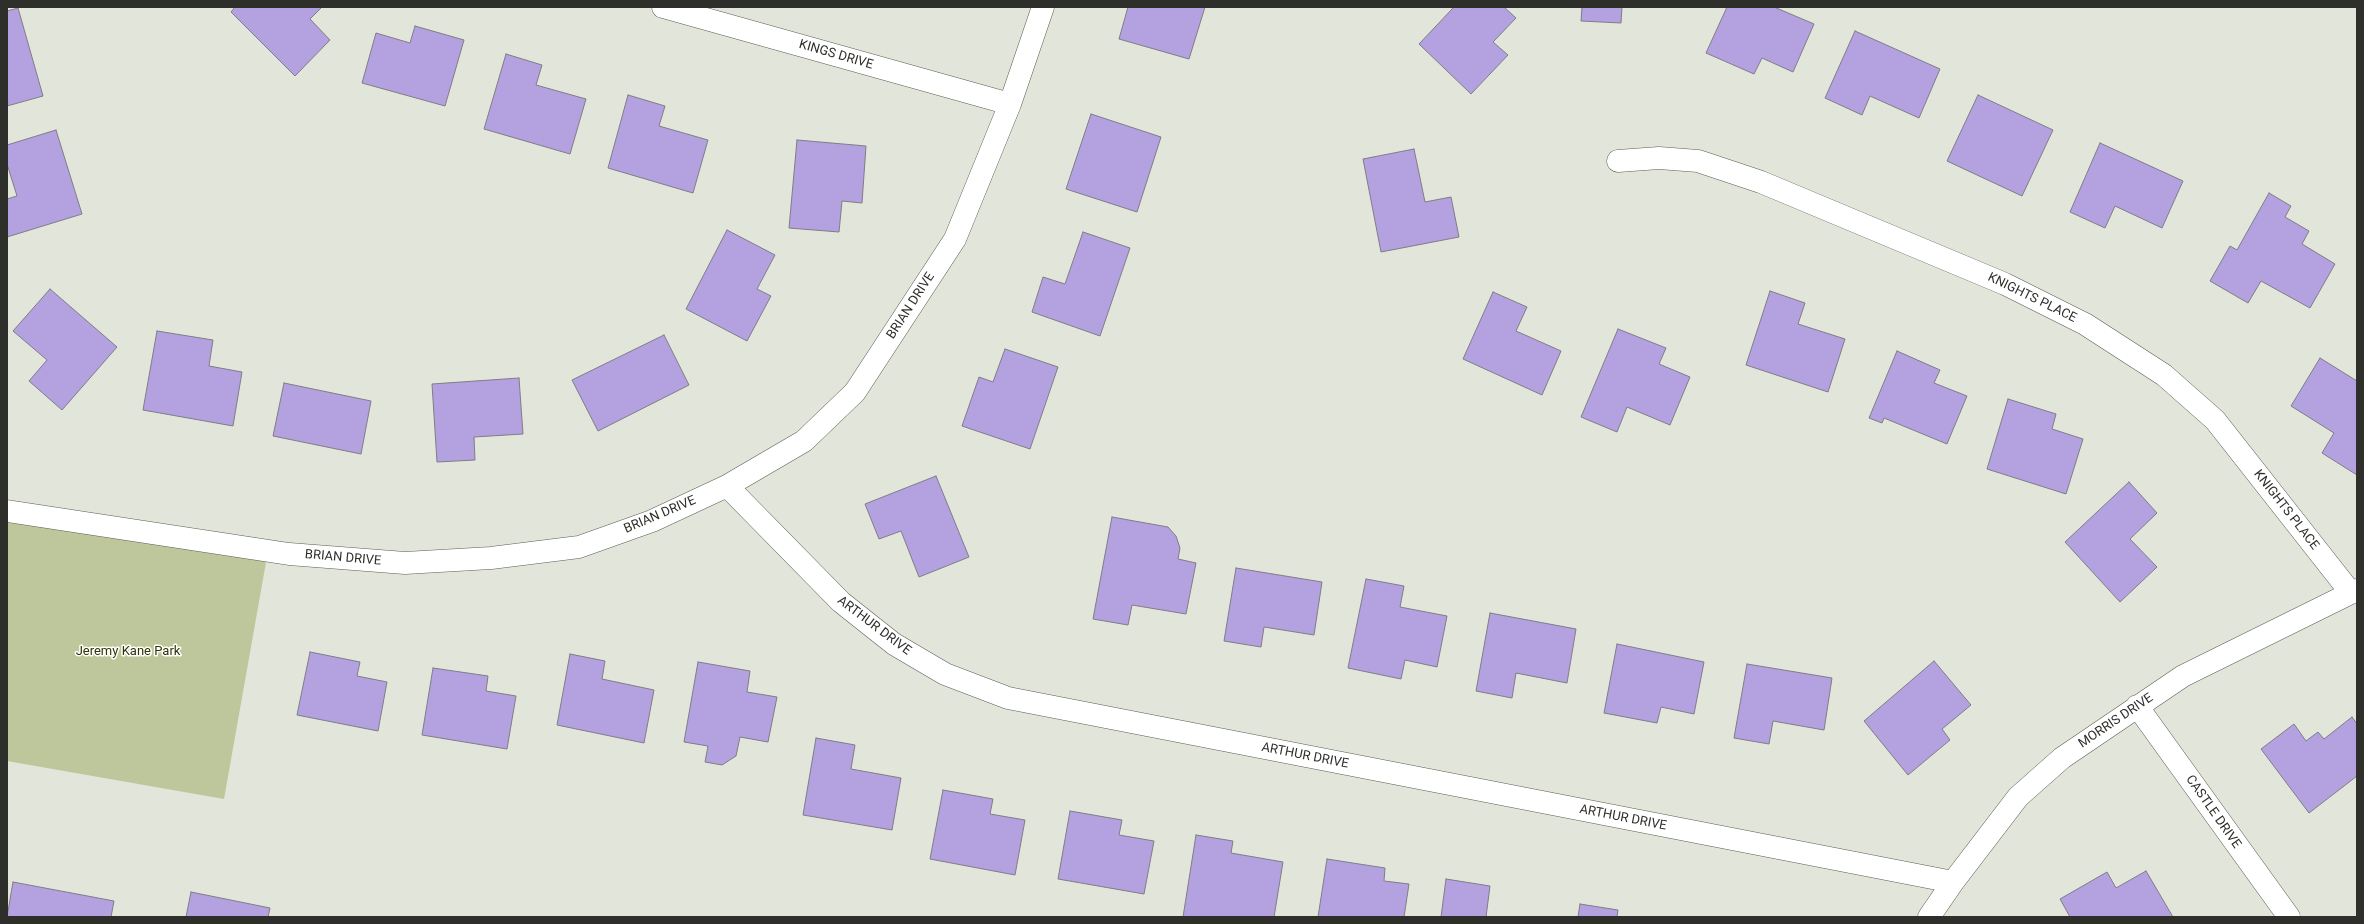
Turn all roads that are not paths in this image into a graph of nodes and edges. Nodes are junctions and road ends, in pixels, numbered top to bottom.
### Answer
1 (663, 7) edge
2 (1043, 7) edge
3 (1010, 104) junction
4 (1618, 161) dead end
5 (727, 486) junction
6 (7, 511) edge
7 (2354, 591) edge
8 (2137, 706) junction
9 (1953, 882) junction
10 (1929, 917) edge
11 (2289, 917) edge

1 - 3 street, KINGS DRIVE
2 - 3 street, BRIAN DRIVE
3 - 5 street, BRIAN DRIVE
4 - 7 street, KNIGHTS PLACE
5 - 6 street, BRIAN DRIVE
5 - 9 street, ARTHUR DRIVE
7 - 8 street, MORRIS DRIVE
8 - 9 street, MORRIS DRIVE
8 - 11 street, CASTLE DRIVE
9 - 10 street, MORRIS DRIVE

